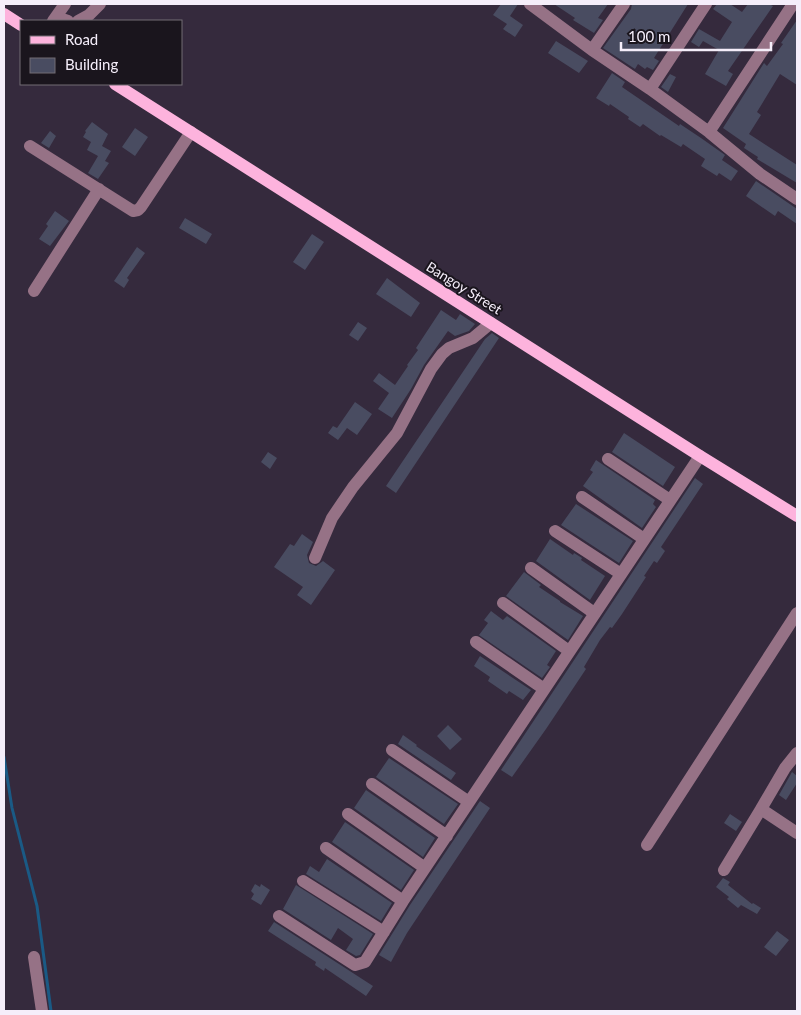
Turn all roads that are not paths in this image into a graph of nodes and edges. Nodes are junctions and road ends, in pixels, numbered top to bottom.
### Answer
1 (65, 4) edge
2 (100, 4) edge
3 (624, 4) edge
4 (706, 4) edge
5 (793, 4) edge
6 (533, 5) edge
7 (4, 14) edge
8 (59, 20) edge
9 (80, 20) edge
10 (20, 24) edge
11 (592, 50) junction
12 (117, 85) edge
13 (650, 89) junction
14 (190, 132) junction
15 (709, 132) junction
16 (30, 146) dead end
17 (99, 189) junction
18 (797, 199) edge
19 (34, 291) dead end
20 (491, 323) junction
21 (700, 456) junction
22 (608, 459) dead end
23 (582, 496) dead end
24 (670, 500) junction
25 (797, 516) edge
26 (556, 530) dead end
27 (644, 539) junction
28 (315, 558) dead end
29 (531, 568) dead end
30 (621, 574) junction
31 (503, 604) dead end
32 (594, 613) junction
33 (797, 614) edge
34 (476, 642) dead end
35 (569, 651) junction
36 (544, 689) junction
37 (392, 750) dead end
38 (797, 753) edge
39 (372, 784) dead end
40 (469, 802) junction
41 (761, 809) junction
42 (348, 814) dead end
43 (797, 834) edge
44 (447, 836) junction
45 (647, 845) dead end
46 (326, 848) dead end
47 (425, 868) junction
48 (724, 870) dead end
49 (303, 881) dead end
50 (403, 901) junction
51 (279, 916) dead end
52 (384, 932) junction
53 (34, 957) dead end
54 (42, 1011) edge

1 - 8 street
2 - 9 street
3 - 11 street
4 - 13 street
5 - 15 street
6 - 11 street
7 - 10 main road
11 - 13 street
12 - 14 main road, Bangoy Street
13 - 15 street
14 - 17 street
14 - 20 main road, Bangoy Street
15 - 18 street
16 - 17 street
17 - 19 street
20 - 21 main road, Bangoy Street
20 - 28 street
21 - 24 street
21 - 25 main road, Bangoy Street
22 - 24 street
23 - 27 street
24 - 27 street
26 - 30 street
27 - 30 street
29 - 32 street
30 - 32 street
31 - 35 street
32 - 35 street
33 - 45 street
34 - 36 street
35 - 36 street
36 - 40 street
37 - 40 street
38 - 41 street
39 - 44 street
40 - 44 street
41 - 43 street
41 - 48 street
42 - 47 street
44 - 47 street
46 - 50 street
47 - 50 street
49 - 52 street
50 - 52 street
51 - 52 street
53 - 54 street

